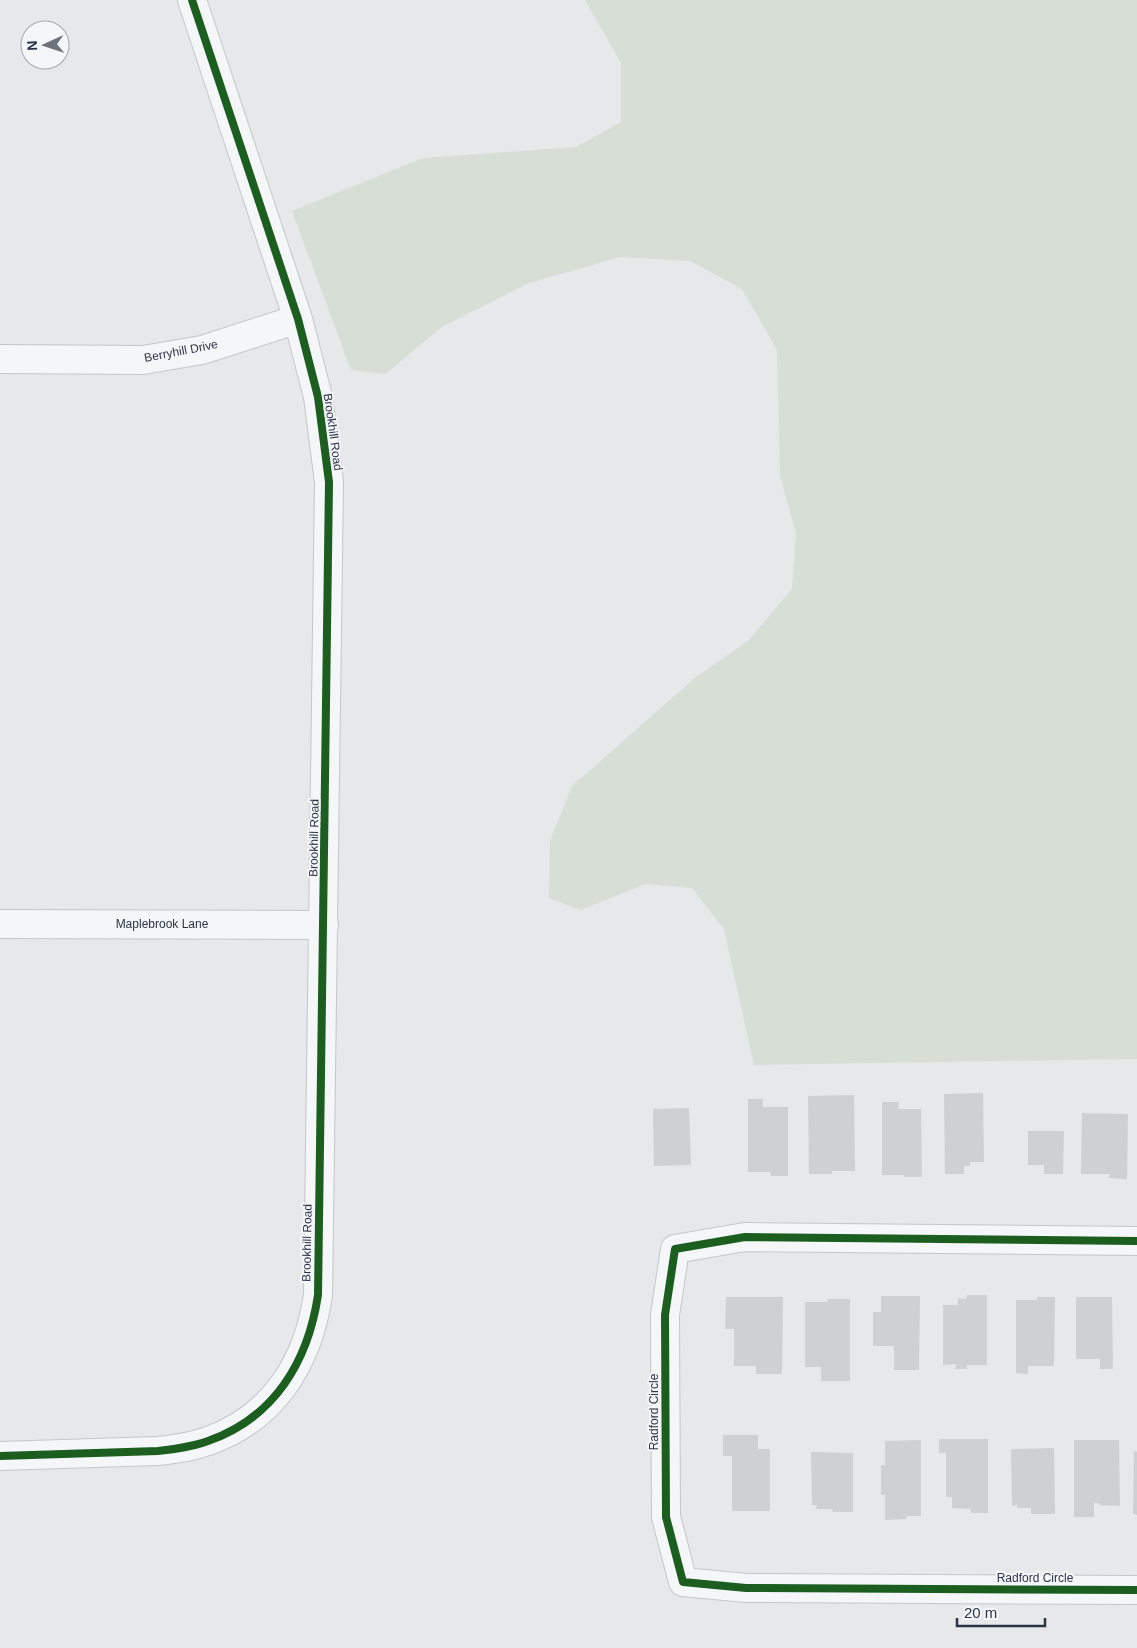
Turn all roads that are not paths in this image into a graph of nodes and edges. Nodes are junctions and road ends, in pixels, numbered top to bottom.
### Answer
1 (192, 0) edge
2 (298, 319) junction
3 (0, 359) edge
4 (0, 924) edge
5 (324, 925) junction
6 (1137, 1241) edge
7 (0, 1456) edge
8 (1137, 1590) edge

1 - 2 street, Brookhill Road
2 - 3 street, Berryhill Drive
2 - 5 street, Brookhill Road
4 - 5 street, Maplebrook Lane
5 - 7 street, Brookhill Road
6 - 8 street, Radford Circle

